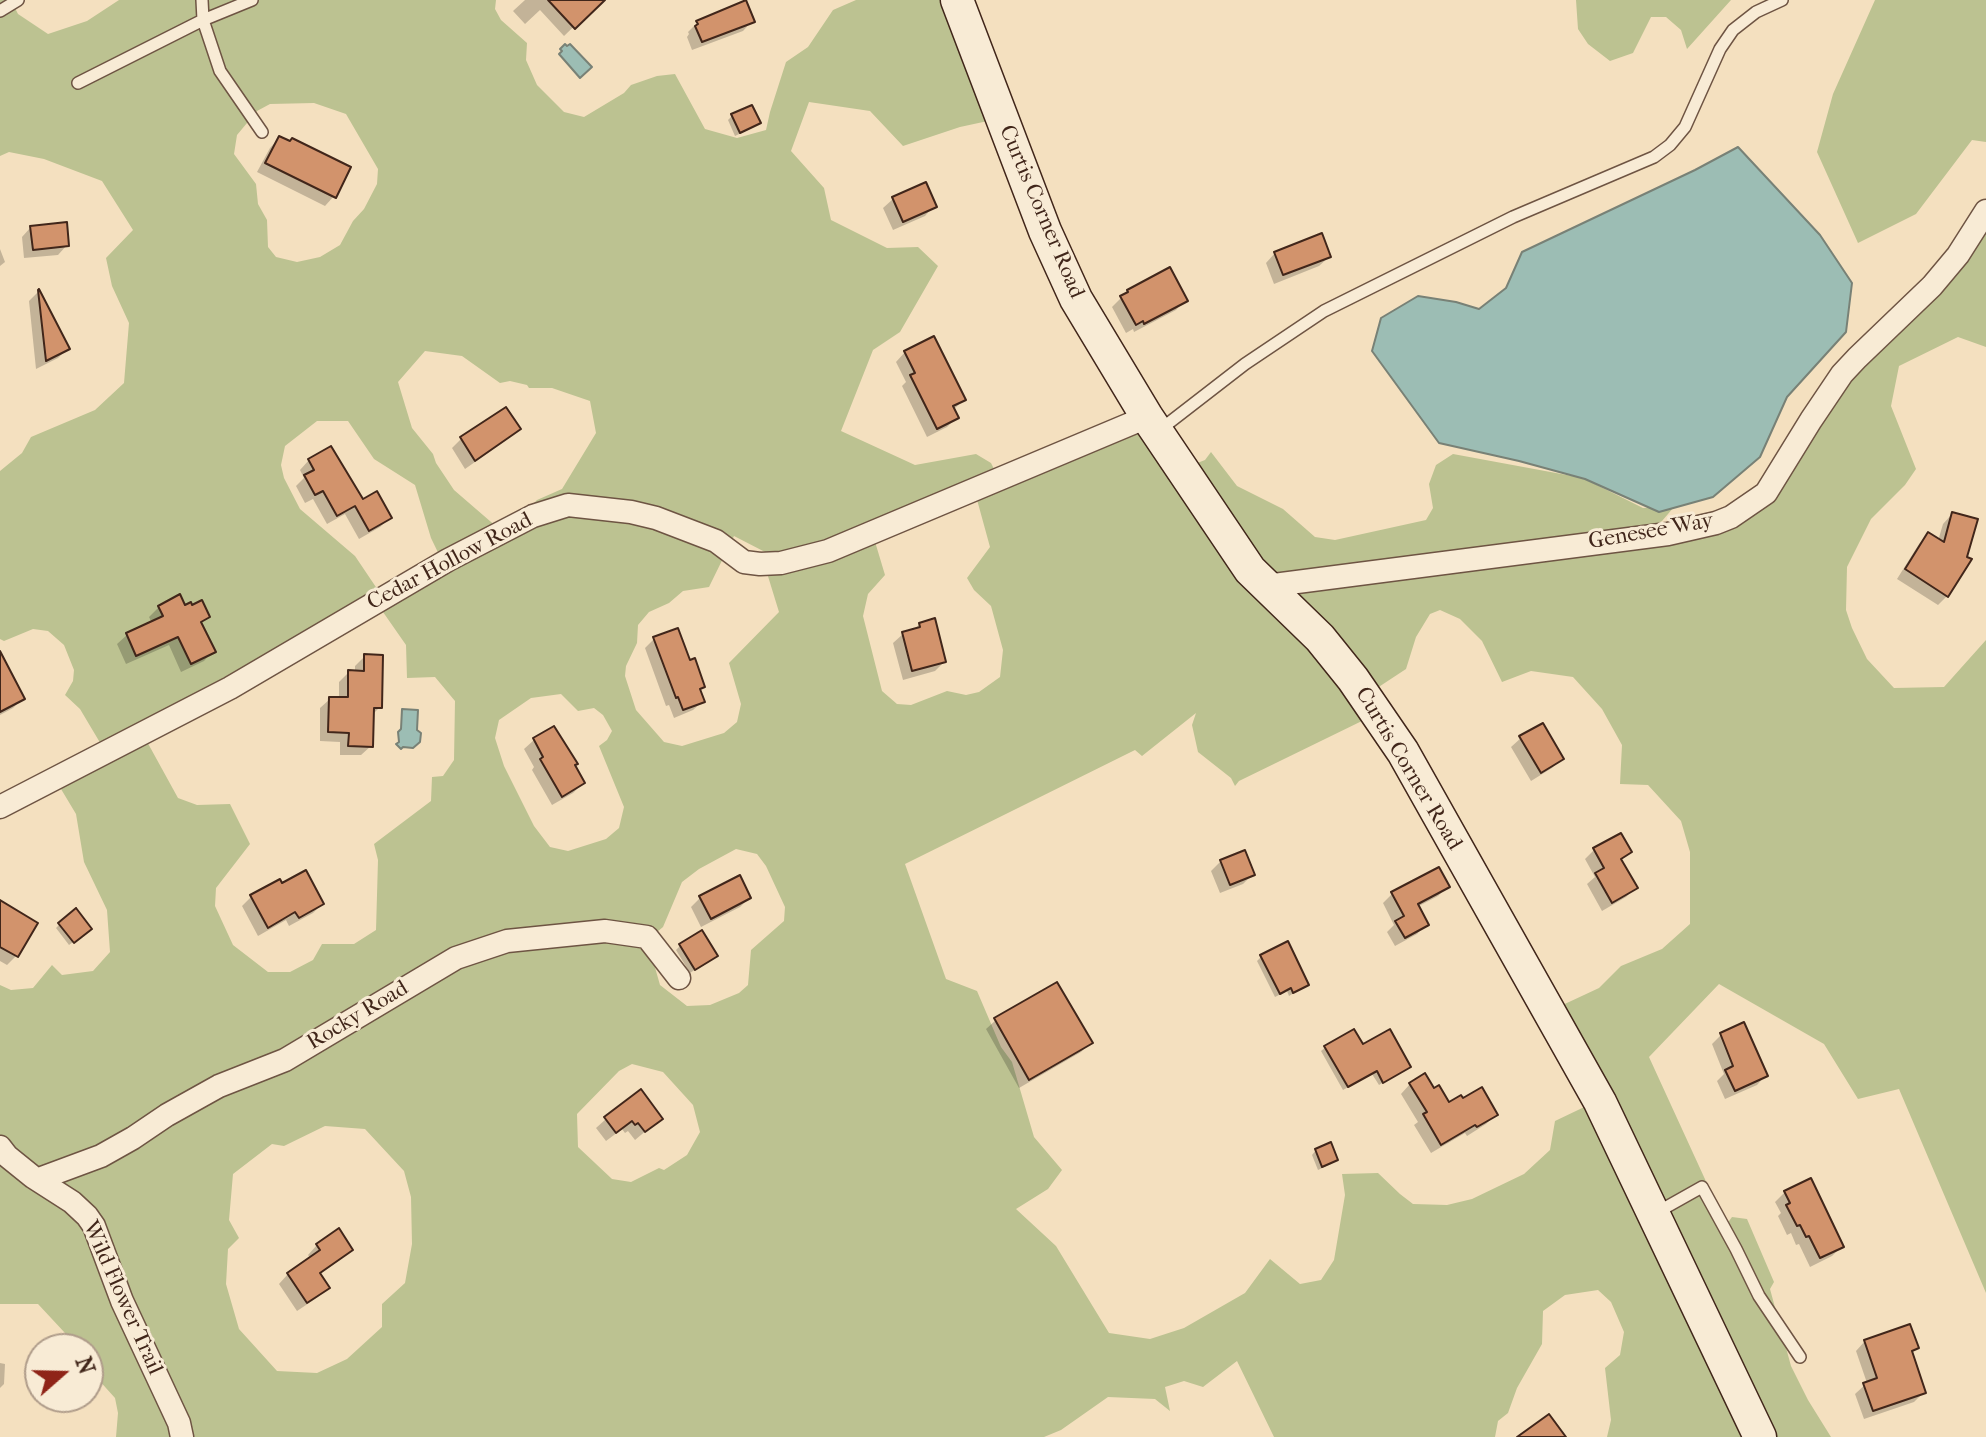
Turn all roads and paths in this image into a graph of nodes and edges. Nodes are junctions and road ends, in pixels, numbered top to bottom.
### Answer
1 (18, 0) edge
2 (202, 0) edge
3 (252, 0) edge
4 (957, 0) edge
5 (1782, 0) edge
6 (0, 11) edge
7 (203, 20) junction
8 (78, 83) dead end
9 (262, 132) dead end
10 (1986, 211) edge
11 (1152, 425) junction
12 (1266, 586) junction
13 (0, 807) edge
14 (679, 978) dead end
15 (0, 1147) edge
16 (39, 1179) junction
17 (1654, 1215) junction
18 (1800, 1357) dead end
19 (182, 1437) edge
20 (1760, 1437) edge

1 - 6 lane
2 - 7 lane
3 - 7 lane
4 - 11 street, Curtis Corner Road
5 - 11 lane
7 - 8 lane
7 - 9 lane
10 - 12 street, Genesee Way
11 - 12 street, Curtis Corner Road
11 - 13 street, Cedar Hollow Road
12 - 17 street, Curtis Corner Road
14 - 16 street, Rocky Road
15 - 16 street, Wild Flower Trail
16 - 19 street, Wild Flower Trail
17 - 18 lane
17 - 20 street, Curtis Corner Road

